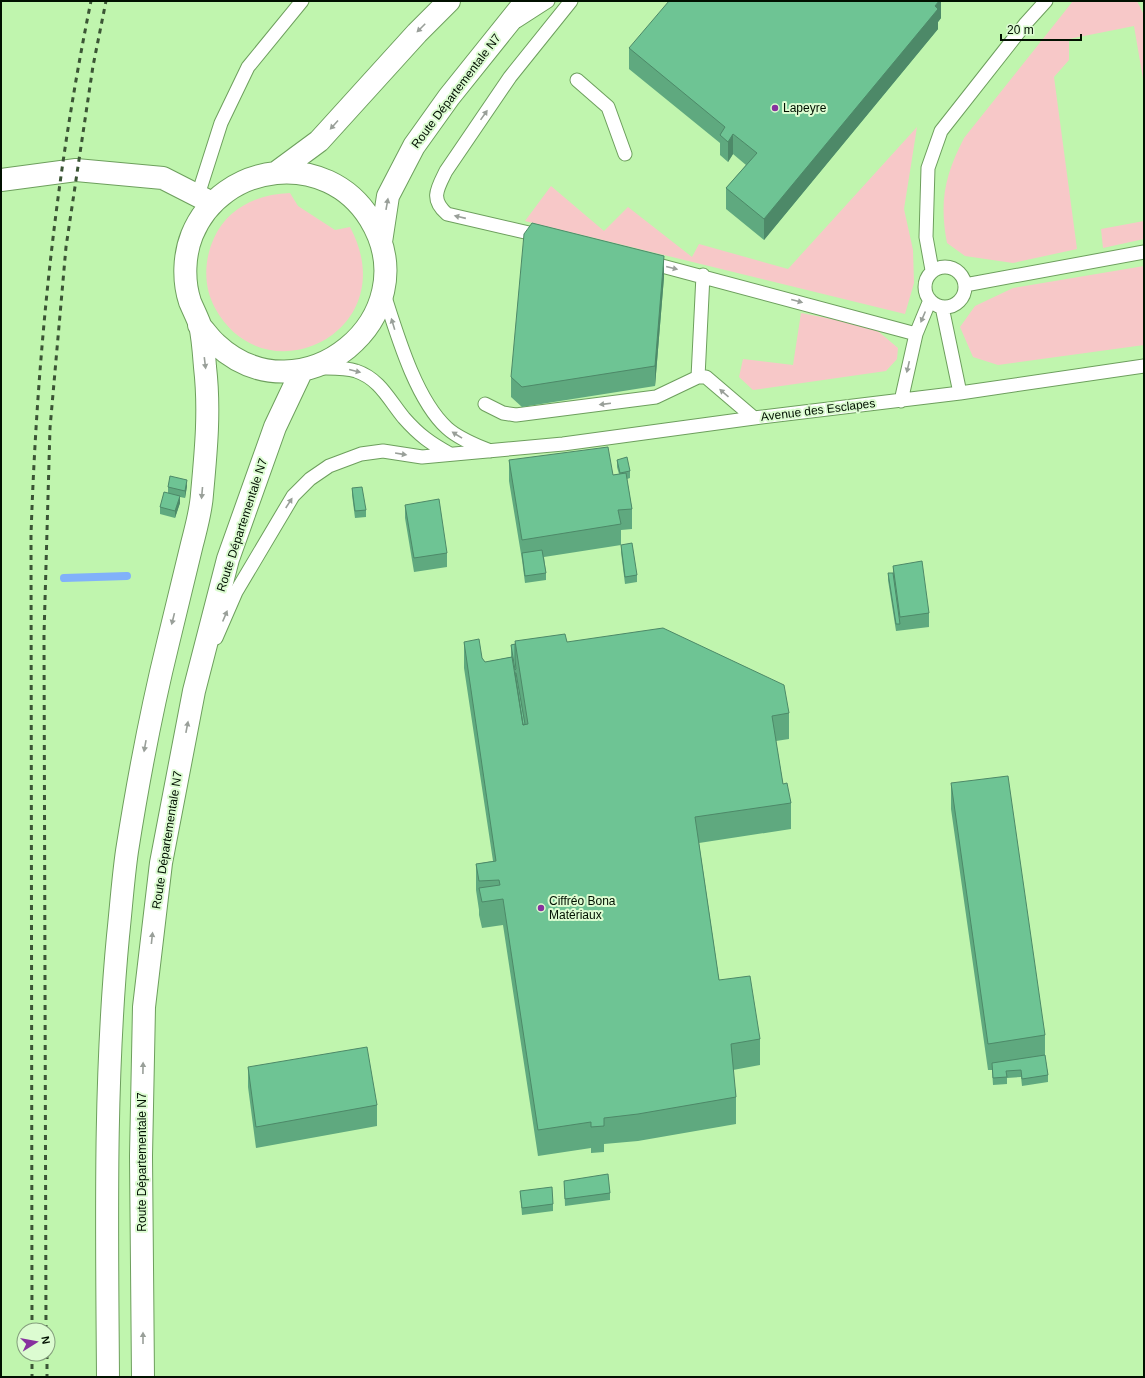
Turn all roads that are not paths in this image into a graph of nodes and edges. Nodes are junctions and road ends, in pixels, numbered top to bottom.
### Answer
1 (302, 1) edge
2 (448, 1) edge
3 (526, 1) edge
4 (548, 1) edge
5 (571, 1) edge
6 (1046, 1) edge
7 (502, 31) junction
8 (577, 80) dead end
9 (625, 154) dead end
10 (277, 172) junction
11 (1, 180) edge
12 (205, 199) junction
13 (557, 240) edge
14 (381, 242) junction
15 (1144, 252) edge
16 (634, 258) edge
17 (932, 270) junction
18 (703, 275) junction
19 (965, 285) junction
20 (383, 290) junction
21 (930, 300) junction
22 (942, 307) junction
23 (200, 325) junction
24 (916, 334) junction
25 (1144, 366) edge
26 (309, 369) junction
27 (698, 377) junction
28 (960, 393) junction
29 (901, 401) junction
30 (485, 404) dead end
31 (754, 418) junction
32 (492, 452) junction
33 (450, 454) junction
34 (194, 691) junction
35 (108, 1377) edge
36 (143, 1377) edge

1 - 12 lane
2 -> 10 main road
3 - 7 main road, Route Départementale N7
4 - 7 lane, Route Départementale N7
13 -> 5 lane
6 - 17 lane
14 -> 7 main road, Route Départementale N7
8 - 9 lane
10 - 12 main road
10 - 14 main road
11 - 12 main road
12 - 23 main road
14 - 20 main road
15 - 19 lane
16 -> 18 lane
17 - 19 lane
17 - 21 lane
18 -> 24 lane
18 - 27 lane
19 - 22 lane
20 - 26 main road
32 -> 20 lane
21 - 22 lane
21 -> 24 lane
22 - 28 lane
23 - 26 main road
23 -> 35 main road
24 -> 29 lane
25 - 28 lane, Avenue des Esclapes
26 -> 33 lane
26 - 34 main road, Route Départementale N7
27 -> 30 lane
31 -> 27 lane
28 - 29 lane, Avenue des Esclapes
29 - 31 lane, Avenue des Esclapes
31 - 32 lane, Avenue des Esclapes
32 - 33 lane, Avenue des Esclapes
34 -> 33 lane, Avenue des Esclapes
36 -> 34 main road, Route Départementale N7

